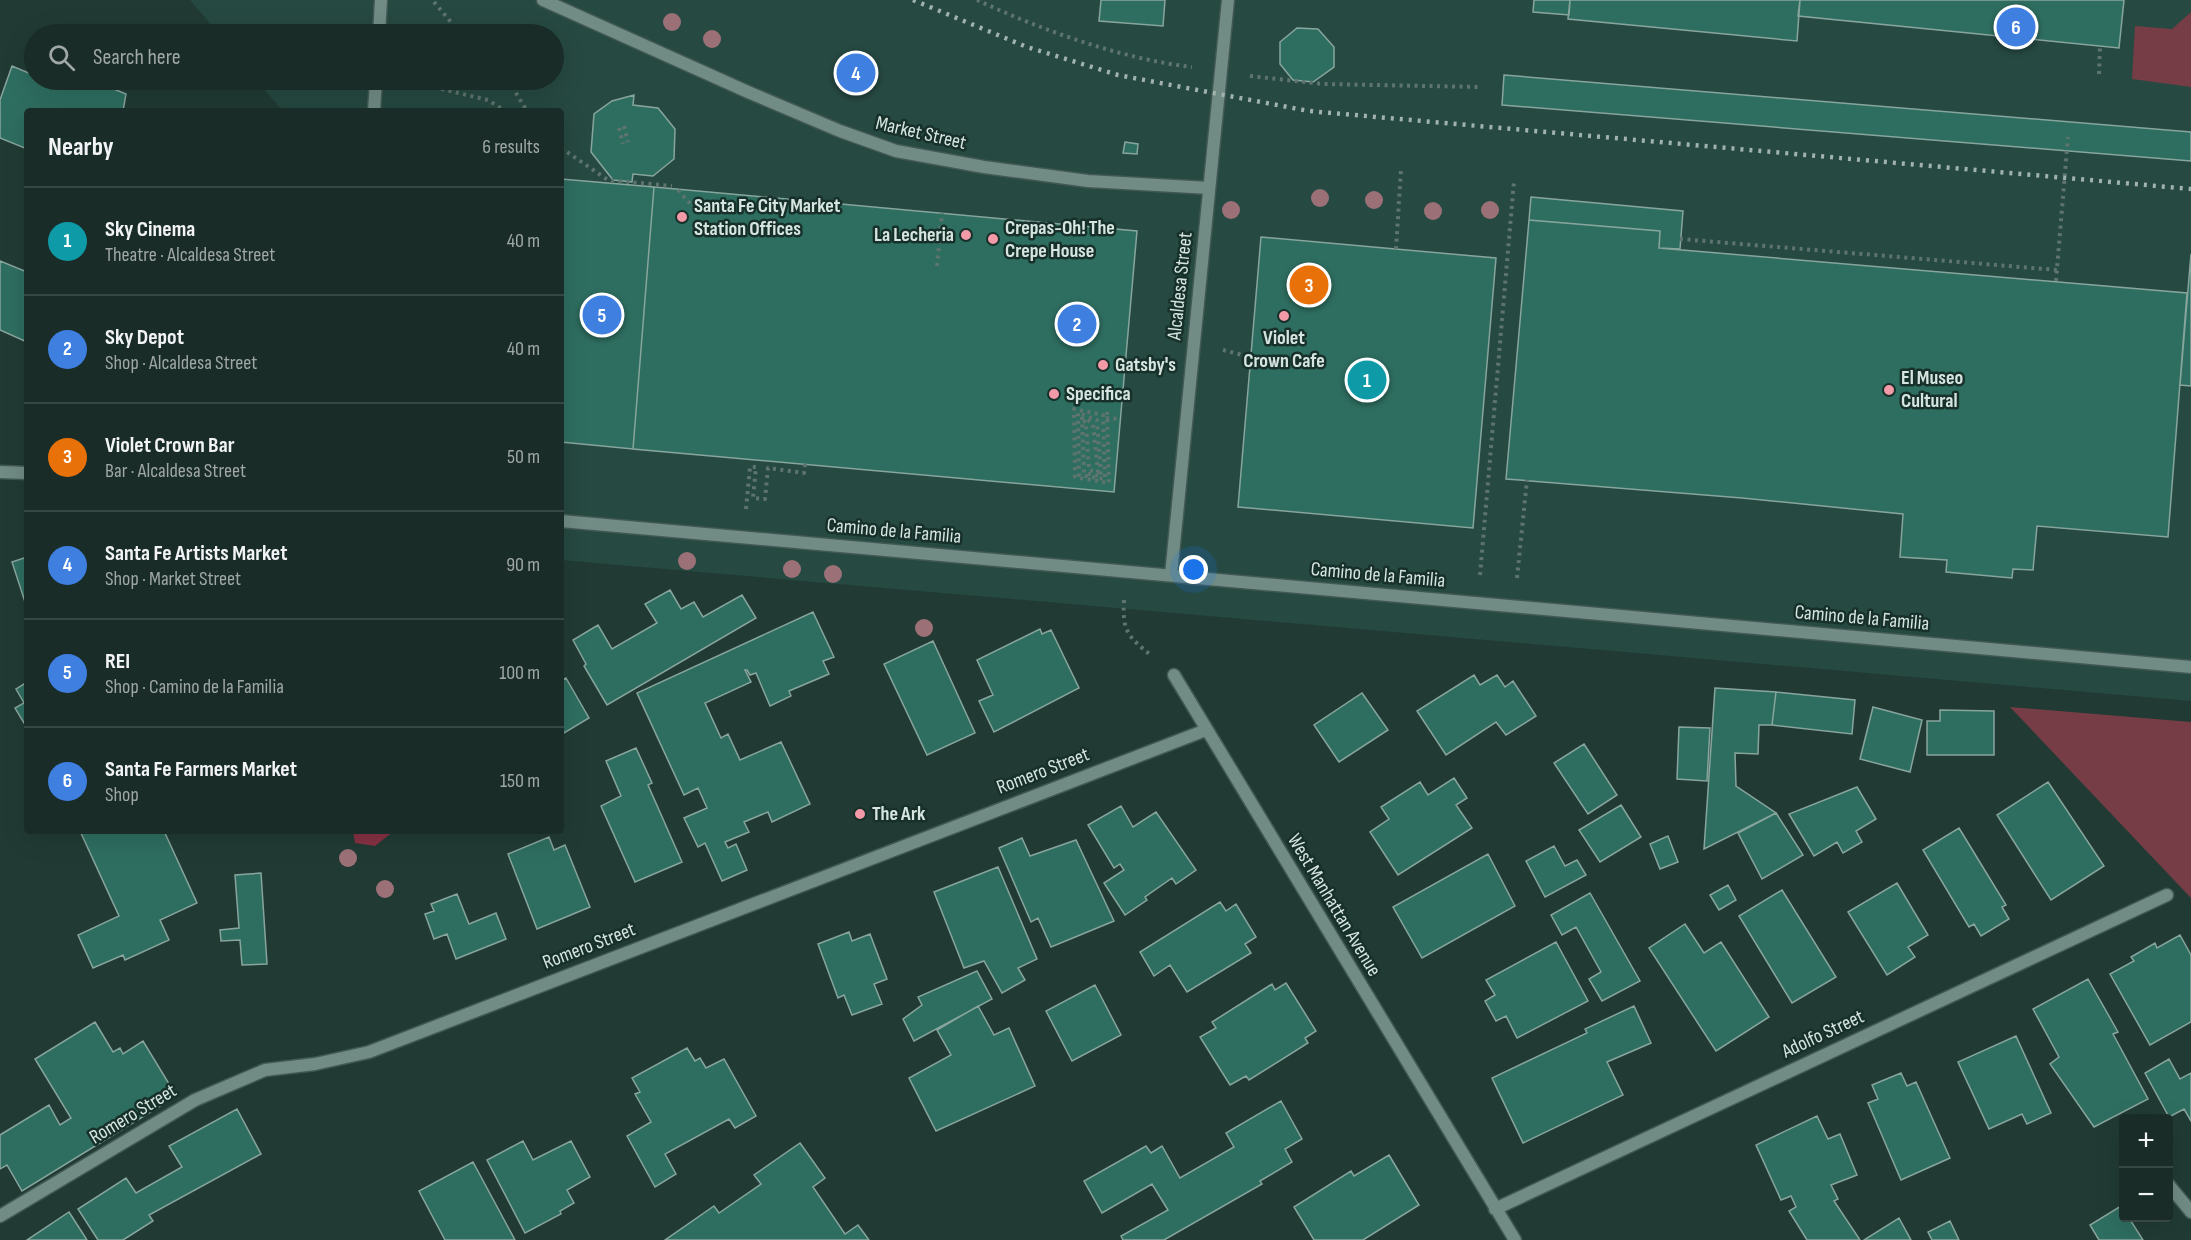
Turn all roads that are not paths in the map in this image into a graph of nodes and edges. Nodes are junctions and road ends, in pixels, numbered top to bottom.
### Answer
1 (381, 0) edge
2 (543, 0) edge
3 (1228, 0) edge
4 (380, 24) edge
5 (375, 90) edge
6 (374, 108) edge
7 (1209, 188) junction
8 (0, 472) edge
9 (24, 473) edge
10 (564, 521) edge
11 (1171, 575) junction
12 (2191, 667) edge
13 (1174, 675) road end
14 (1206, 730) junction
15 (2167, 896) dead end
16 (2173, 1189) edge
17 (1495, 1209) junction
18 (2191, 1212) edge
19 (0, 1216) edge
20 (1515, 1240) edge

1 - 4 street
2 - 7 street, Market Street
3 - 7 street, Alcaldesa Street
5 - 6 street
7 - 11 street, Alcaldesa Street
8 - 9 street
10 - 11 street, Camino de la Familia
11 - 12 street, Camino de la Familia
13 - 14 street, West Manhattan Avenue
14 - 17 street, West Manhattan Avenue
14 - 19 street, Romero Street
15 - 17 street, Adolfo Street
16 - 18 street
17 - 20 street, West Manhattan Avenue

